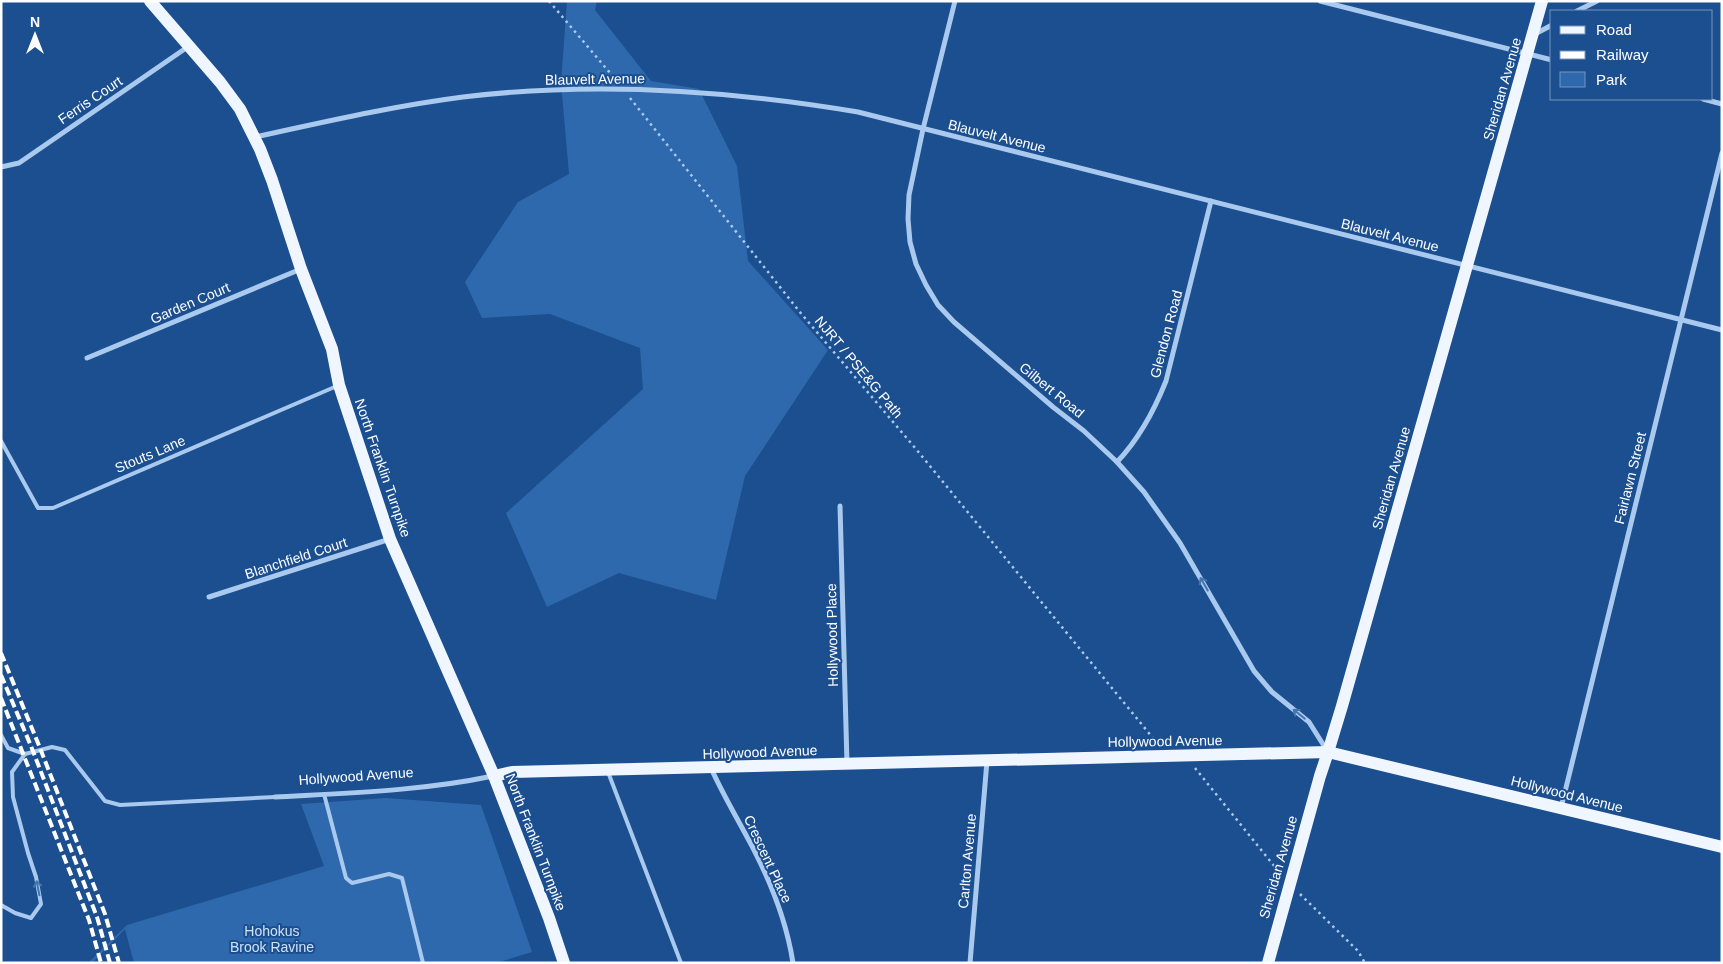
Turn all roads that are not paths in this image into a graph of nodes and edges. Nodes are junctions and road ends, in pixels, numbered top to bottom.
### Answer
1 (150, 1) edge
2 (955, 1) edge
3 (1542, 1) edge
4 (1597, 1) edge
5 (1324, 2) edge
6 (1579, 10) edge
7 (1550, 26) edge
8 (1533, 35) junction
9 (190, 46) junction
10 (1528, 54) junction
11 (1550, 60) edge
12 (1707, 100) edge
13 (1722, 104) edge
14 (923, 129) junction
15 (254, 137) junction
16 (1722, 153) edge
17 (1, 167) edge
18 (1211, 201) junction
19 (1467, 266) junction
20 (301, 269) junction
21 (1680, 319) junction
22 (1722, 330) edge
23 (87, 358) dead end
24 (339, 385) junction
25 (1, 442) edge
26 (1118, 462) junction
27 (840, 506) dead end
28 (390, 539) junction
29 (209, 597) dead end
30 (1, 735) edge
31 (1328, 752) junction
32 (25, 754) junction
33 (987, 761) junction
34 (847, 764) junction
35 (711, 768) junction
36 (608, 770) junction
37 (494, 776) junction
38 (324, 794) junction
39 (276, 797) joint
40 (1561, 808) junction
41 (1722, 847) edge
42 (1, 905) edge
43 (423, 963) edge
44 (564, 963) edge
45 (681, 963) edge
46 (793, 963) edge
47 (970, 963) edge
48 (1268, 963) edge

1 - 9 main road, North Franklin Turnpike
2 - 14 street, Gilbert Road
3 - 8 main road, Sheridan Avenue
4 - 6 street
5 - 10 street
7 - 8 street
8 - 10 main road, Sheridan Avenue
9 - 15 main road, North Franklin Turnpike
9 - 17 street, Ferris Court
10 - 11 street
10 - 19 main road, Sheridan Avenue
12 - 13 street
14 - 15 street, Blauvelt Avenue
14 - 18 street, Blauvelt Avenue
14 - 26 street, Gilbert Road
15 - 20 main road, North Franklin Turnpike
16 - 21 street, Fairlawn Street
18 - 19 street, Blauvelt Avenue
18 - 26 street, Glendon Road
19 - 21 street, Blauvelt Avenue
19 - 31 main road, Sheridan Avenue
20 - 23 street, Garden Court
20 - 24 main road, North Franklin Turnpike
21 - 22 street, Blauvelt Avenue
21 - 40 street, Fairlawn Street
24 - 25 lane, Stouts Lane
24 - 28 main road, North Franklin Turnpike
31 -> 26 street, Gilbert Road
27 - 34 street, Hollywood Place
28 - 29 street, Blanchfield Court
28 - 37 main road, North Franklin Turnpike
30 - 32 lane
31 - 33 main road, Hollywood Avenue
31 - 40 main road, Hollywood Avenue
31 - 48 main road, Sheridan Avenue
32 - 39 lane, Hollywood Avenue
42 -> 32 lane
33 - 34 main road, Hollywood Avenue
33 - 47 street, Carlton Avenue
34 - 35 main road, Hollywood Avenue
35 - 36 main road, Hollywood Avenue
35 - 46 street, Crescent Place
36 - 37 main road, Hollywood Avenue
36 - 45 lane
37 - 38 street, Hollywood Avenue
37 - 44 main road, North Franklin Turnpike
38 - 39 street, Hollywood Avenue
38 - 43 lane
40 - 41 main road, Hollywood Avenue

